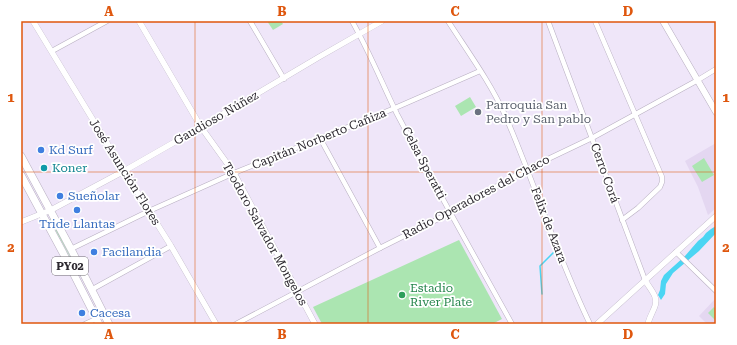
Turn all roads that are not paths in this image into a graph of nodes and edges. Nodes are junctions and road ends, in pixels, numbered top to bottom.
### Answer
1 (33, 21) edge
2 (107, 21) edge
3 (138, 21) edge
4 (250, 21) edge
5 (352, 21) edge
6 (382, 21) edge
7 (448, 21) edge
8 (548, 21) edge
9 (595, 21) edge
10 (663, 21) edge
11 (360, 34) junction
12 (52, 51) junction
13 (716, 69) edge
14 (480, 71) junction
15 (284, 79) junction
16 (698, 80) junction
17 (395, 108) junction
18 (716, 112) edge
19 (634, 114) junction
20 (201, 127) junction
21 (320, 138) junction
22 (592, 138) junction
23 (21, 156) edge
24 (527, 169) junction
25 (124, 171) junction
26 (234, 173) junction
27 (21, 175) edge
28 (149, 211) junction
29 (46, 212) junction
30 (450, 213) junction
31 (716, 216) edge
32 (622, 220) junction
33 (21, 222) edge
34 (171, 246) junction
35 (380, 248) junction
36 (71, 249) junction
37 (676, 252) junction
38 (645, 280) junction
39 (91, 290) junction
40 (716, 291) edge
41 (297, 292) junction
42 (98, 322) edge
43 (85, 324) edge
44 (109, 324) edge
45 (216, 324) edge
46 (236, 324) edge
47 (315, 324) edge
48 (512, 324) edge
49 (590, 324) edge
50 (597, 324) edge
51 (648, 324) edge

1 - 12 street, José Asunción Flores
2 - 12 street
3 - 20 street, Teodoro Salvador Mongelos
4 - 15 street
5 - 11 street, Celsa Speratti
6 - 11 street, Gaudioso Núñez
7 - 14 street, Felix de Azara
8 - 22 street, Cerro Corá
9 - 19 street
10 - 16 main road
11 - 15 street, Gaudioso Núñez
11 - 17 street, Celsa Speratti
12 - 25 street, José Asunción Flores
13 - 16 street, Radio Operadores del Chaco
14 - 17 street, Capitán Norberto Cañiza
14 - 24 street, Felix de Azara
15 - 20 street, Gaudioso Núñez
16 - 18 main road
16 - 19 street, Radio Operadores del Chaco
17 - 21 street, Capitán Norberto Cañiza
17 - 30 street, Celsa Speratti
19 - 22 street, Radio Operadores del Chaco
19 - 32 street
20 - 25 street, Gaudioso Núñez
20 - 26 street, Teodoro Salvador Mongelos
21 - 26 street, Capitán Norberto Cañiza
21 - 35 street
22 - 24 street, Radio Operadores del Chaco
22 - 32 street, Cerro Corá
23 - 29 highway, PY02
24 - 30 street, Radio Operadores del Chaco
24 - 49 street, Felix de Azara
25 - 28 street, José Asunción Flores
25 - 29 street, Gaudioso Núñez
26 - 28 street, Capitán Norberto Cañiza
26 - 41 street, Teodoro Salvador Mongelos
27 - 29 highway, PY02
28 - 34 street, José Asunción Flores
28 - 36 street, Capitán Norberto Cañiza
29 - 33 street, Gaudioso Núñez
29 - 36 highway, PY02
29 - 42 highway, PY02
30 - 35 street, Radio Operadores del Chaco
30 - 48 street, Celsa Speratti
31 - 37 street
32 - 38 street, Cerro Corá
34 - 39 street
34 - 45 street, José Asunción Flores
35 - 41 street, Radio Operadores del Chaco
36 - 39 highway, PY02
37 - 38 street
37 - 40 street
38 - 50 street
38 - 51 street, Cerro Corá
39 - 44 highway, PY02
41 - 46 street, Radio Operadores del Chaco
41 - 47 street, Teodoro Salvador Mongelos
42 - 43 street

